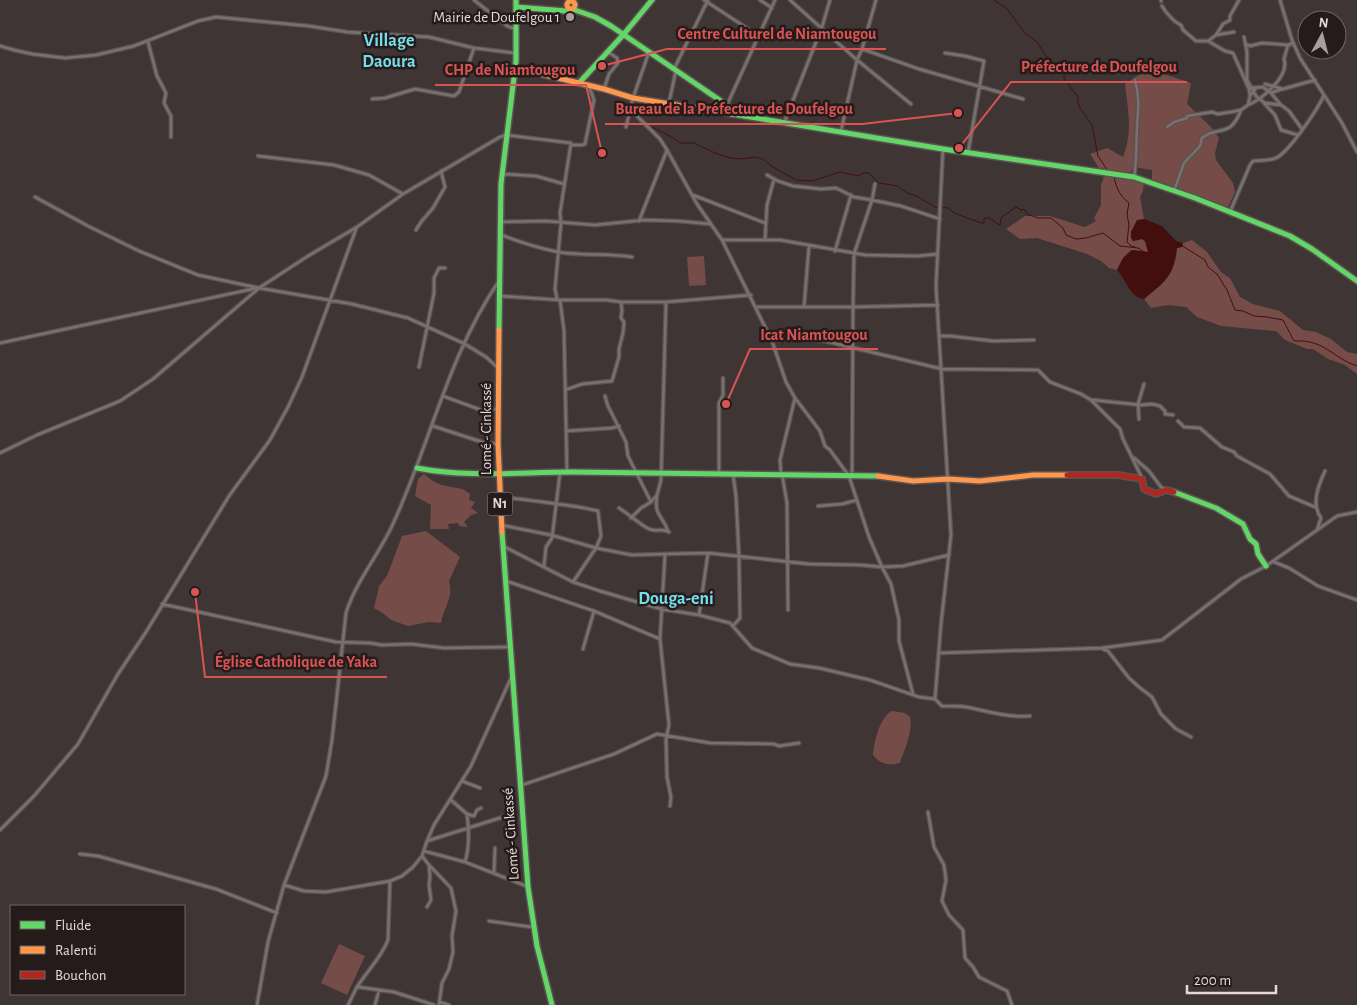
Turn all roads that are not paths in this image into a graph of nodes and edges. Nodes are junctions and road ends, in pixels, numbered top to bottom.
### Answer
1 (474, 0) edge
2 (516, 0) edge
3 (652, 0) edge
4 (760, 0) edge
5 (775, 0) edge
6 (790, 0) edge
7 (830, 0) edge
8 (876, 0) edge
9 (1239, 0) edge
10 (1280, 0) edge
11 (706, 1) edge
12 (571, 4) edge
13 (1162, 6) dead end
14 (516, 8) junction
15 (772, 8) junction
16 (822, 27) junction
17 (516, 29) junction
18 (1234, 32) dead end
19 (624, 34) junction
20 (1216, 35) junction
21 (759, 36) junction
22 (1244, 37) dead end
23 (1208, 41) junction
24 (148, 42) junction
25 (1293, 43) junction
26 (1246, 44) junction
27 (1288, 45) junction
28 (0, 46) edge
29 (474, 48) junction
30 (862, 49) junction
31 (608, 52) junction
32 (649, 52) junction
33 (517, 53) junction
34 (945, 53) dead end
35 (857, 60) junction
36 (516, 68) junction
37 (675, 70) junction
38 (1136, 80) dead end
39 (1316, 81) junction
40 (579, 83) junction
41 (1265, 84) dead end
42 (588, 85) junction
43 (1273, 86) junction
44 (979, 87) junction
45 (1251, 88) junction
46 (1256, 88) junction
47 (604, 89) junction
48 (1283, 89) junction
49 (1254, 92) junction
50 (1269, 92) junction
51 (1324, 95) junction
52 (1250, 96) junction
53 (633, 98) junction
54 (372, 99) dead end
55 (1023, 99) dead end
56 (1258, 100) junction
57 (1263, 102) junction
58 (669, 103) junction
59 (911, 104) dead end
60 (727, 105) junction
61 (1248, 105) junction
62 (1281, 105) junction
63 (631, 110) junction
64 (1241, 110) junction
65 (740, 114) junction
66 (784, 123) junction
67 (626, 127) dead end
68 (1167, 127) dead end
69 (1302, 129) junction
70 (840, 131) junction
71 (506, 135) junction
72 (1298, 135) junction
73 (171, 137) dead end
74 (570, 145) junction
75 (943, 149) junction
76 (667, 150) junction
77 (1357, 152) edge
78 (968, 153) junction
79 (258, 156) dead end
80 (441, 171) junction
81 (502, 174) junction
82 (767, 175) dead end
83 (1134, 177) junction
84 (774, 179) junction
85 (564, 184) junction
86 (875, 184) dead end
87 (1174, 191) junction
88 (403, 194) junction
89 (692, 194) junction
90 (850, 195) junction
91 (35, 197) dead end
92 (872, 200) junction
93 (1230, 212) junction
94 (940, 219) junction
95 (639, 221) junction
96 (500, 222) junction
97 (561, 223) junction
98 (765, 223) junction
99 (711, 224) junction
100 (357, 227) junction
101 (416, 230) dead end
102 (500, 234) junction
103 (722, 240) junction
104 (765, 240) junction
105 (809, 246) junction
106 (835, 251) junction
107 (558, 252) junction
108 (854, 254) junction
109 (938, 254) junction
110 (632, 257) dead end
111 (444, 268) dead end
112 (500, 280) junction
113 (1357, 281) edge
114 (259, 288) junction
115 (751, 295) junction
116 (500, 296) junction
117 (329, 300) junction
118 (558, 300) junction
119 (621, 302) junction
120 (666, 302) junction
121 (938, 305) junction
122 (804, 306) junction
123 (853, 307) junction
124 (756, 308) junction
125 (427, 325) junction
126 (940, 336) junction
127 (1034, 340) dead end
128 (772, 341) junction
129 (0, 343) edge
130 (465, 344) junction
131 (853, 346) junction
132 (419, 367) dead end
133 (498, 368) junction
134 (942, 369) junction
135 (723, 378) dead end
136 (1144, 384) dead end
137 (565, 390) junction
138 (443, 396) junction
139 (606, 396) dead end
140 (795, 398) junction
141 (1091, 400) junction
142 (1138, 404) junction
143 (498, 409) junction
144 (1173, 415) dead end
145 (1139, 419) dead end
146 (1178, 421) dead end
147 (433, 426) junction
148 (619, 426) junction
149 (566, 431) junction
150 (498, 444) junction
151 (0, 453) edge
152 (1132, 457) junction
153 (417, 468) junction
154 (1325, 471) dead end
155 (567, 472) junction
156 (560, 473) junction
157 (638, 473) junction
158 (498, 474) junction
159 (661, 474) junction
160 (719, 474) junction
161 (733, 474) junction
162 (782, 474) junction
163 (850, 476) junction
164 (1141, 476) dead end
165 (948, 479) junction
166 (1166, 490) junction
167 (657, 496) junction
168 (499, 497) junction
169 (857, 500) junction
170 (651, 502) junction
171 (556, 504) junction
172 (818, 506) dead end
173 (1315, 507) junction
174 (619, 508) dead end
175 (1357, 512) edge
176 (631, 518) junction
177 (502, 525) junction
178 (1317, 532) junction
179 (551, 535) junction
180 (503, 546) junction
181 (596, 548) junction
182 (708, 553) junction
183 (665, 554) junction
184 (949, 555) junction
185 (739, 556) junction
186 (787, 561) junction
187 (1272, 562) junction
188 (1266, 566) junction
189 (544, 567) junction
190 (882, 567) junction
191 (506, 581) junction
192 (573, 582) junction
193 (1357, 600) edge
194 (162, 604) junction
195 (661, 609) junction
196 (788, 610) dead end
197 (594, 611) junction
198 (699, 615) junction
199 (733, 626) junction
200 (660, 639) junction
201 (343, 641) junction
202 (511, 647) junction
203 (1102, 648) junction
204 (583, 649) dead end
205 (939, 653) junction
206 (512, 675) junction
207 (913, 694) junction
208 (935, 699) junction
209 (1030, 716) dead end
210 (668, 736) junction
211 (1191, 737) dead end
212 (798, 743) dead end
213 (462, 781) junction
214 (520, 785) junction
215 (480, 788) dead end
216 (451, 800) junction
217 (670, 806) dead end
218 (481, 808) dead end
219 (928, 812) dead end
220 (467, 814) junction
221 (503, 817) dead end
222 (469, 828) junction
223 (0, 830) edge
224 (427, 841) junction
225 (496, 848) dead end
226 (424, 850) junction
227 (80, 854) dead end
228 (422, 856) junction
229 (465, 862) junction
230 (429, 865) junction
231 (494, 873) junction
232 (390, 880) junction
233 (284, 885) junction
234 (528, 887) junction
235 (427, 907) dead end
236 (276, 913) junction
237 (489, 921) dead end
238 (532, 927) junction
239 (358, 986) junction
240 (379, 990) junction
241 (440, 1003) edge
242 (257, 1005) edge
243 (348, 1005) edge
244 (375, 1005) edge
245 (434, 1005) edge
246 (449, 1005) edge
247 (552, 1005) edge
248 (1012, 1005) edge

1 - 17 street
2 - 14 main road, Lomé - Cinkassé / N1
3 - 19 main road
4 - 15 street
5 - 15 street
6 - 16 street
7 - 16 street
8 - 30 street
9 - 20 street
10 - 25 street
11 - 21 street
11 - 37 street
12 - 14 main road
12 - 19 main road
13 - 23 street
14 - 17 main road, Lomé - Cinkassé / N1
15 - 21 street
16 - 35 street
16 - 66 street
17 - 33 main road, Lomé - Cinkassé / N1
18 - 20 street
19 - 31 main road
19 - 32 main road
20 - 23 street
21 - 60 street
22 - 26 street
23 - 52 street
24 - 28 street
24 - 29 street
24 - 73 street
25 - 27 street
25 - 39 street
26 - 27 street
26 - 45 street
27 - 43 street
29 - 33 street
29 - 54 street
30 - 35 street
30 - 44 street
31 - 40 main road
31 - 47 street
32 - 37 main road
32 - 53 street
33 - 36 main road, Lomé - Cinkassé / N1
34 - 44 street
35 - 59 street
35 - 70 street
36 - 40 main road
36 - 71 main road, Lomé - Cinkassé / N1
37 - 58 street
37 - 60 main road
38 - 83 street
39 - 48 street
39 - 51 street
40 - 42 main road
41 - 43 street
42 - 47 main road
42 - 74 street
43 - 48 street
43 - 50 street
44 - 55 street
44 - 78 street
45 - 46 street
45 - 49 street
46 - 49 street
46 - 50 street
47 - 53 main road
48 - 50 street
49 - 52 street
49 - 56 street
50 - 56 street
50 - 62 street
51 - 69 street
51 - 77 street
52 - 61 street
53 - 58 main road
53 - 63 street
56 - 57 street
56 - 61 street
57 - 62 street
57 - 72 street
58 - 65 main road
60 - 65 main road
61 - 64 street
62 - 69 street
63 - 67 street
63 - 76 street
64 - 68 street
64 - 87 street
65 - 66 main road
66 - 70 main road
69 - 72 street
70 - 75 main road
71 - 74 street
71 - 80 street
71 - 81 main road, Lomé - Cinkassé / N1
72 - 93 street
74 - 85 street
75 - 78 main road
75 - 94 street
76 - 89 street
76 - 95 street
78 - 83 main road
79 - 88 street
80 - 88 street
80 - 101 street
81 - 85 street
81 - 96 main road, Lomé - Cinkassé / N1
82 - 84 street
83 - 87 main road
84 - 90 street
84 - 98 street
85 - 97 street
86 - 92 street
87 - 93 main road
88 - 100 street
89 - 98 street
89 - 99 street
90 - 92 street
90 - 106 street
91 - 114 street
92 - 94 street
92 - 108 street
93 - 113 main road
94 - 109 street
95 - 97 street
95 - 99 street
96 - 97 street
96 - 102 main road, Lomé - Cinkassé / N1
97 - 107 street
98 - 104 street
99 - 103 street
100 - 114 street
100 - 117 street
102 - 107 street
102 - 112 main road, Lomé - Cinkassé / N1
103 - 104 street
103 - 115 street
104 - 105 street
105 - 106 street
105 - 122 street
106 - 108 street
107 - 110 street
107 - 118 street
108 - 109 street
108 - 123 street
109 - 121 street
111 - 125 street
112 - 116 main road, Lomé - Cinkassé / N1
112 - 130 street
114 - 117 street
114 - 129 street
114 - 151 street
115 - 120 street
115 - 124 street
116 - 118 street
116 - 133 main road, Lomé - Cinkassé / N1
117 - 125 street
117 - 194 street
118 - 119 street
118 - 137 street
119 - 120 street
119 - 137 street
120 - 159 street
121 - 123 street
121 - 126 street
122 - 123 street
122 - 124 street
123 - 131 street
124 - 128 street
125 - 130 street
125 - 132 street
126 - 127 street
126 - 134 street
128 - 131 street
128 - 140 street
130 - 133 street
130 - 138 street
131 - 134 street
131 - 163 street
133 - 143 main road, Lomé - Cinkassé / N1
134 - 141 street
134 - 165 street
135 - 160 street
136 - 142 street
137 - 149 street
138 - 143 street
138 - 147 street
139 - 148 street
140 - 162 street
140 - 163 street
141 - 142 street
141 - 152 street
142 - 144 street
142 - 145 street
143 - 150 main road, Lomé - Cinkassé / N1
146 - 173 street
147 - 150 street
147 - 153 street
148 - 149 street
148 - 157 street
149 - 155 street
150 - 158 main road, Lomé - Cinkassé / N1
152 - 164 street
152 - 166 street
153 - 158 main road
153 - 201 street
154 - 173 street
155 - 156 main road
155 - 157 main road
156 - 158 main road
156 - 171 street
157 - 159 main road
157 - 170 street
158 - 168 main road, Lomé - Cinkassé / N1
159 - 160 main road
159 - 167 street
160 - 161 main road
161 - 162 main road
161 - 185 street
162 - 163 main road
162 - 186 street
163 - 165 main road
163 - 169 street
165 - 166 main road
165 - 184 street
166 - 188 main road
167 - 170 street
167 - 176 street
168 - 171 street
168 - 177 main road, Lomé - Cinkassé / N1
169 - 172 street
169 - 190 street
170 - 176 street
171 - 179 street
171 - 181 street
173 - 178 street
174 - 176 street
175 - 178 street
177 - 179 street
177 - 180 main road, Lomé - Cinkassé / N1
178 - 187 street
179 - 181 street
179 - 189 street
180 - 189 street
180 - 191 main road, Lomé - Cinkassé / N1
181 - 183 street
181 - 192 street
182 - 183 street
182 - 185 street
182 - 198 street
183 - 195 street
184 - 190 street
184 - 205 street
185 - 186 street
185 - 199 street
186 - 190 street
186 - 196 street
187 - 188 street
187 - 193 street
188 - 203 street
189 - 192 street
190 - 207 street
191 - 197 street
191 - 202 main road, Lomé - Cinkassé / N1
192 - 195 street
194 - 201 street
194 - 223 street
195 - 198 street
195 - 200 street
197 - 200 street
197 - 204 street
198 - 199 street
199 - 207 street
200 - 210 street
201 - 202 street
201 - 233 street
202 - 206 main road, Lomé - Cinkassé / N1
203 - 205 street
203 - 211 street
205 - 208 street
206 - 213 street
206 - 214 main road, Lomé - Cinkassé / N1
207 - 208 street
208 - 209 street
210 - 212 street
210 - 214 street
210 - 217 street
213 - 215 street
213 - 216 street
214 - 234 main road, Lomé - Cinkassé / N1
216 - 220 street
216 - 224 street
218 - 220 street
219 - 248 street
220 - 222 street
221 - 222 street
222 - 224 street
222 - 229 street
224 - 226 street
225 - 231 street
226 - 228 street
226 - 229 street
227 - 236 street
228 - 230 street
228 - 232 street
229 - 231 street
230 - 235 street
230 - 241 street
231 - 234 street
232 - 233 street
232 - 239 street
233 - 236 street
234 - 238 main road, Lomé - Cinkassé / N1
236 - 242 street
237 - 238 street
238 - 247 main road, Lomé - Cinkassé / N1
239 - 240 street
239 - 243 street
240 - 244 street
240 - 245 street
241 - 246 street

